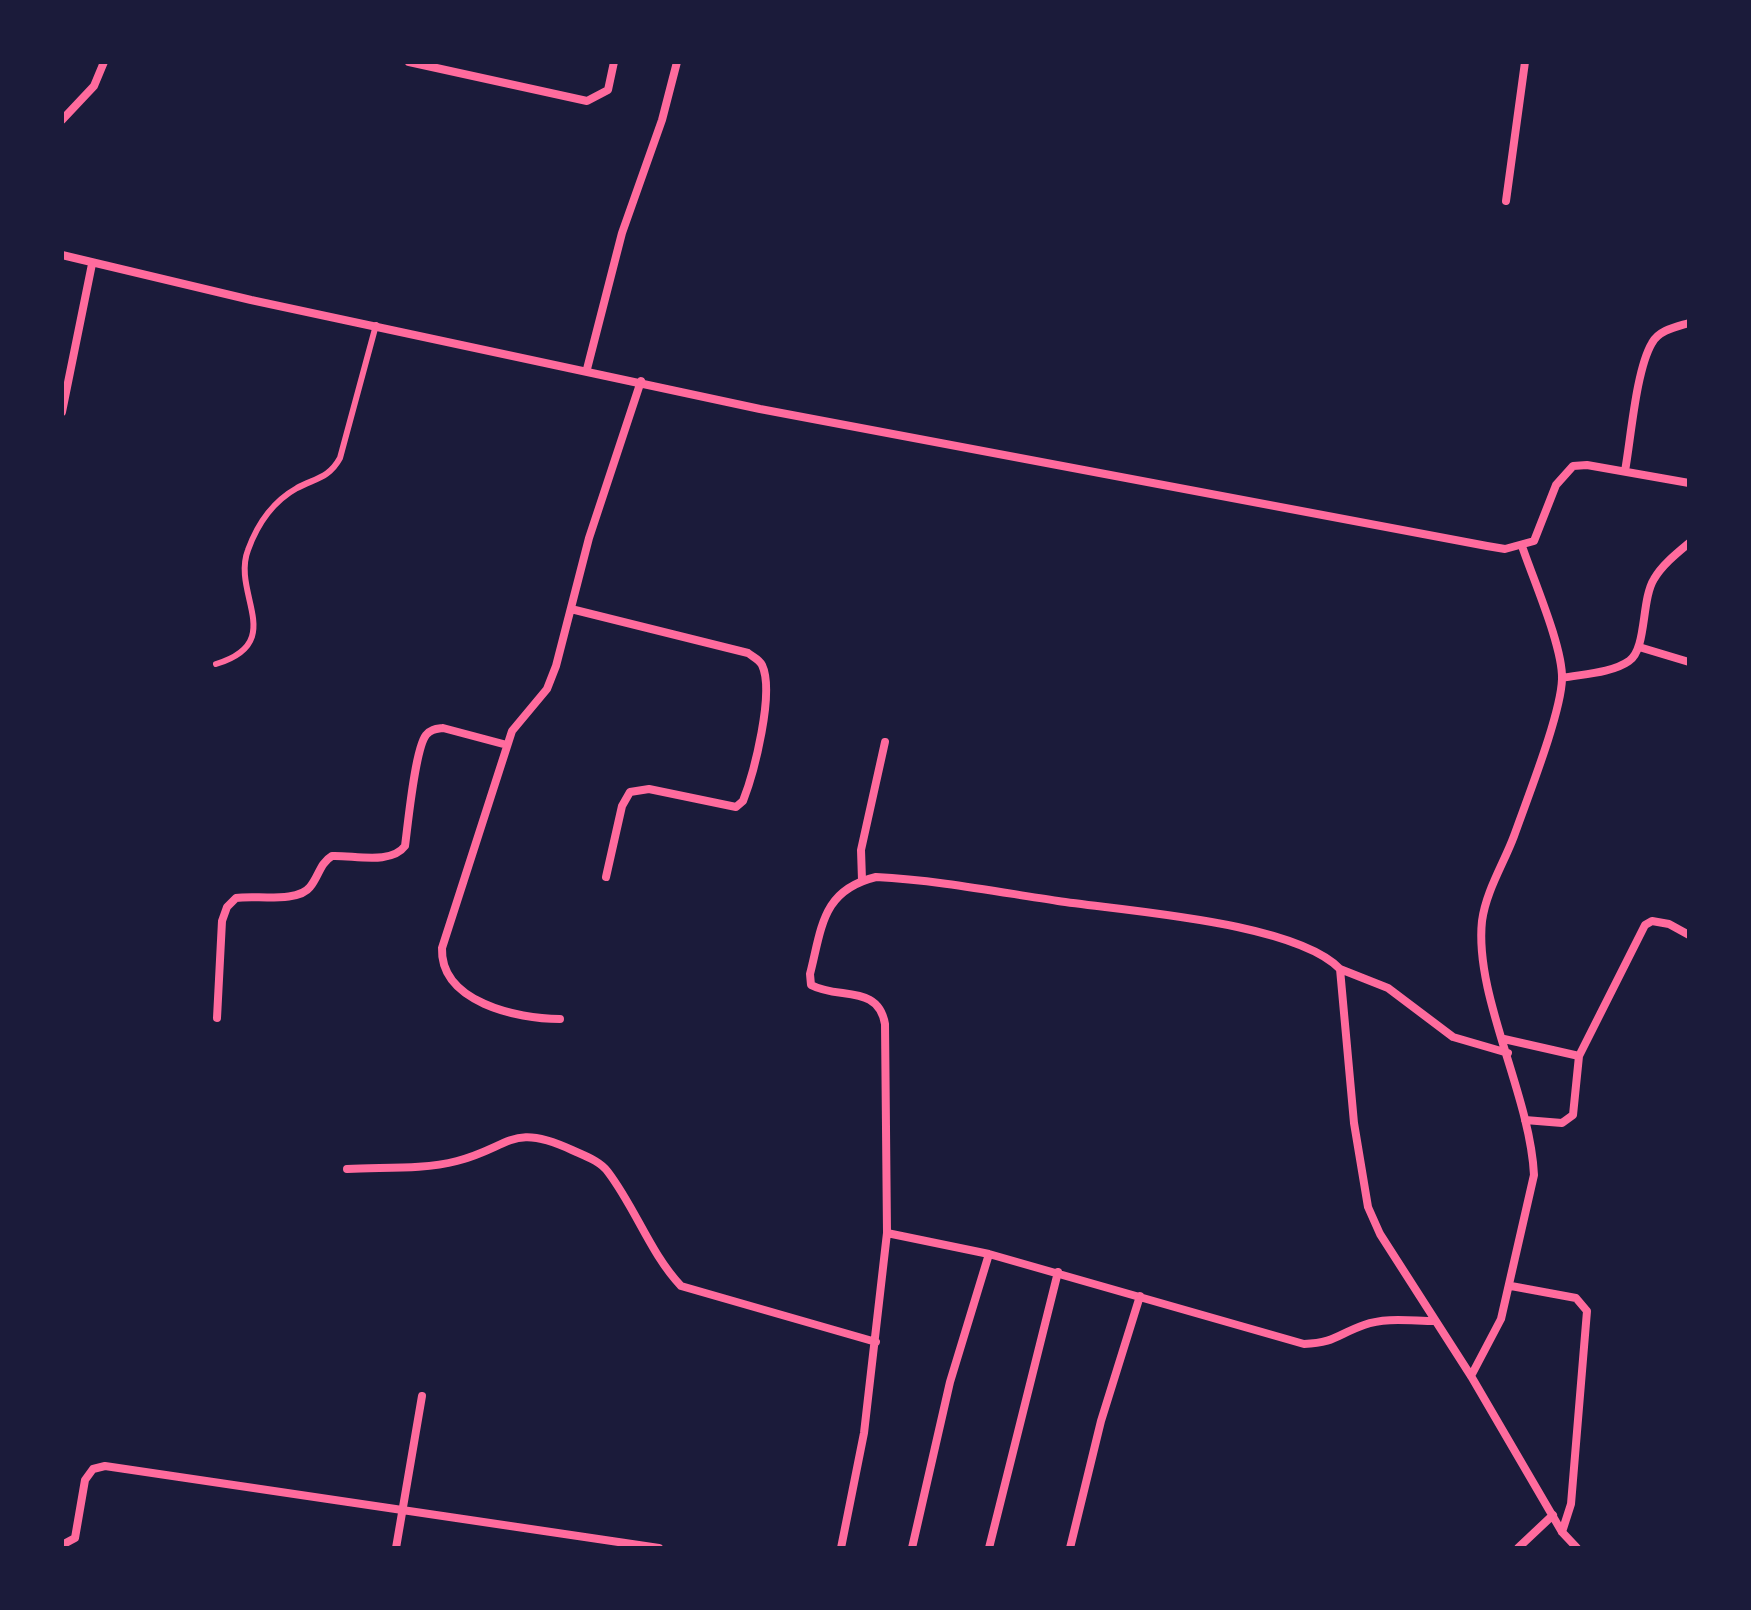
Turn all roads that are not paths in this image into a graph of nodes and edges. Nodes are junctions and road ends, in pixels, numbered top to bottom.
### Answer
1 (104, 62) edge
2 (409, 62) edge
3 (614, 62) edge
4 (677, 62) edge
5 (1525, 62) edge
6 (62, 120) edge
7 (1506, 201) dead end
8 (62, 255) edge
9 (92, 264) junction
10 (1689, 323) edge
11 (376, 325) junction
12 (587, 369) junction
13 (641, 381) junction
14 (62, 412) edge
15 (1625, 471) junction
16 (1689, 483) edge
17 (1689, 543) edge
18 (1522, 546) junction
19 (571, 609) junction
20 (1639, 647) junction
21 (1689, 662) edge
22 (216, 664) dead end
23 (1562, 678) junction
24 (885, 742) dead end
25 (507, 745) junction
26 (606, 877) dead end
27 (862, 880) junction
28 (1689, 935) edge
29 (1340, 969) junction
30 (217, 1018) dead end
31 (560, 1019) dead end
32 (1504, 1039) junction
33 (1508, 1053) junction
34 (1579, 1056) junction
35 (1525, 1120) junction
36 (347, 1169) dead end
37 (887, 1233) junction
38 (989, 1254) junction
39 (1058, 1272) junction
40 (1511, 1286) junction
41 (1140, 1296) junction
42 (1435, 1321) junction
43 (876, 1342) junction
44 (1471, 1376) junction
45 (422, 1396) dead end
46 (402, 1510) junction
47 (1553, 1515) junction
48 (1562, 1532) junction
49 (62, 1545) edge
50 (396, 1548) edge
51 (659, 1548) edge
52 (841, 1548) edge
53 (912, 1548) edge
54 (989, 1548) edge
55 (1070, 1548) edge
56 (1518, 1548) edge
57 (1577, 1548) edge

1 - 6 street
2 - 3 street
4 - 12 street
5 - 7 street
8 - 9 street
9 - 11 street
9 - 14 street
10 - 15 street
11 - 12 street
11 - 22 lane
12 - 13 street
13 - 18 street
13 - 19 street
15 - 16 street
15 - 18 street
17 - 20 street
18 - 23 street
19 - 25 street
19 - 26 street
20 - 21 street
20 - 23 street
23 - 32 street
24 - 27 street
25 - 30 street
25 - 31 street
27 - 29 street
27 - 37 street
28 - 34 street
29 - 33 street
29 - 42 street
32 - 33 street
32 - 34 street
33 - 35 street
34 - 35 street
35 - 40 street
36 - 43 street
37 - 38 street
37 - 43 street
38 - 39 street
38 - 53 street
39 - 41 street
39 - 54 street
40 - 44 street
40 - 48 street
41 - 42 street
41 - 55 street
42 - 44 street
43 - 52 street
44 - 47 street
45 - 46 street
46 - 49 street
46 - 50 street
46 - 51 street
47 - 48 street
47 - 56 street
48 - 57 street

